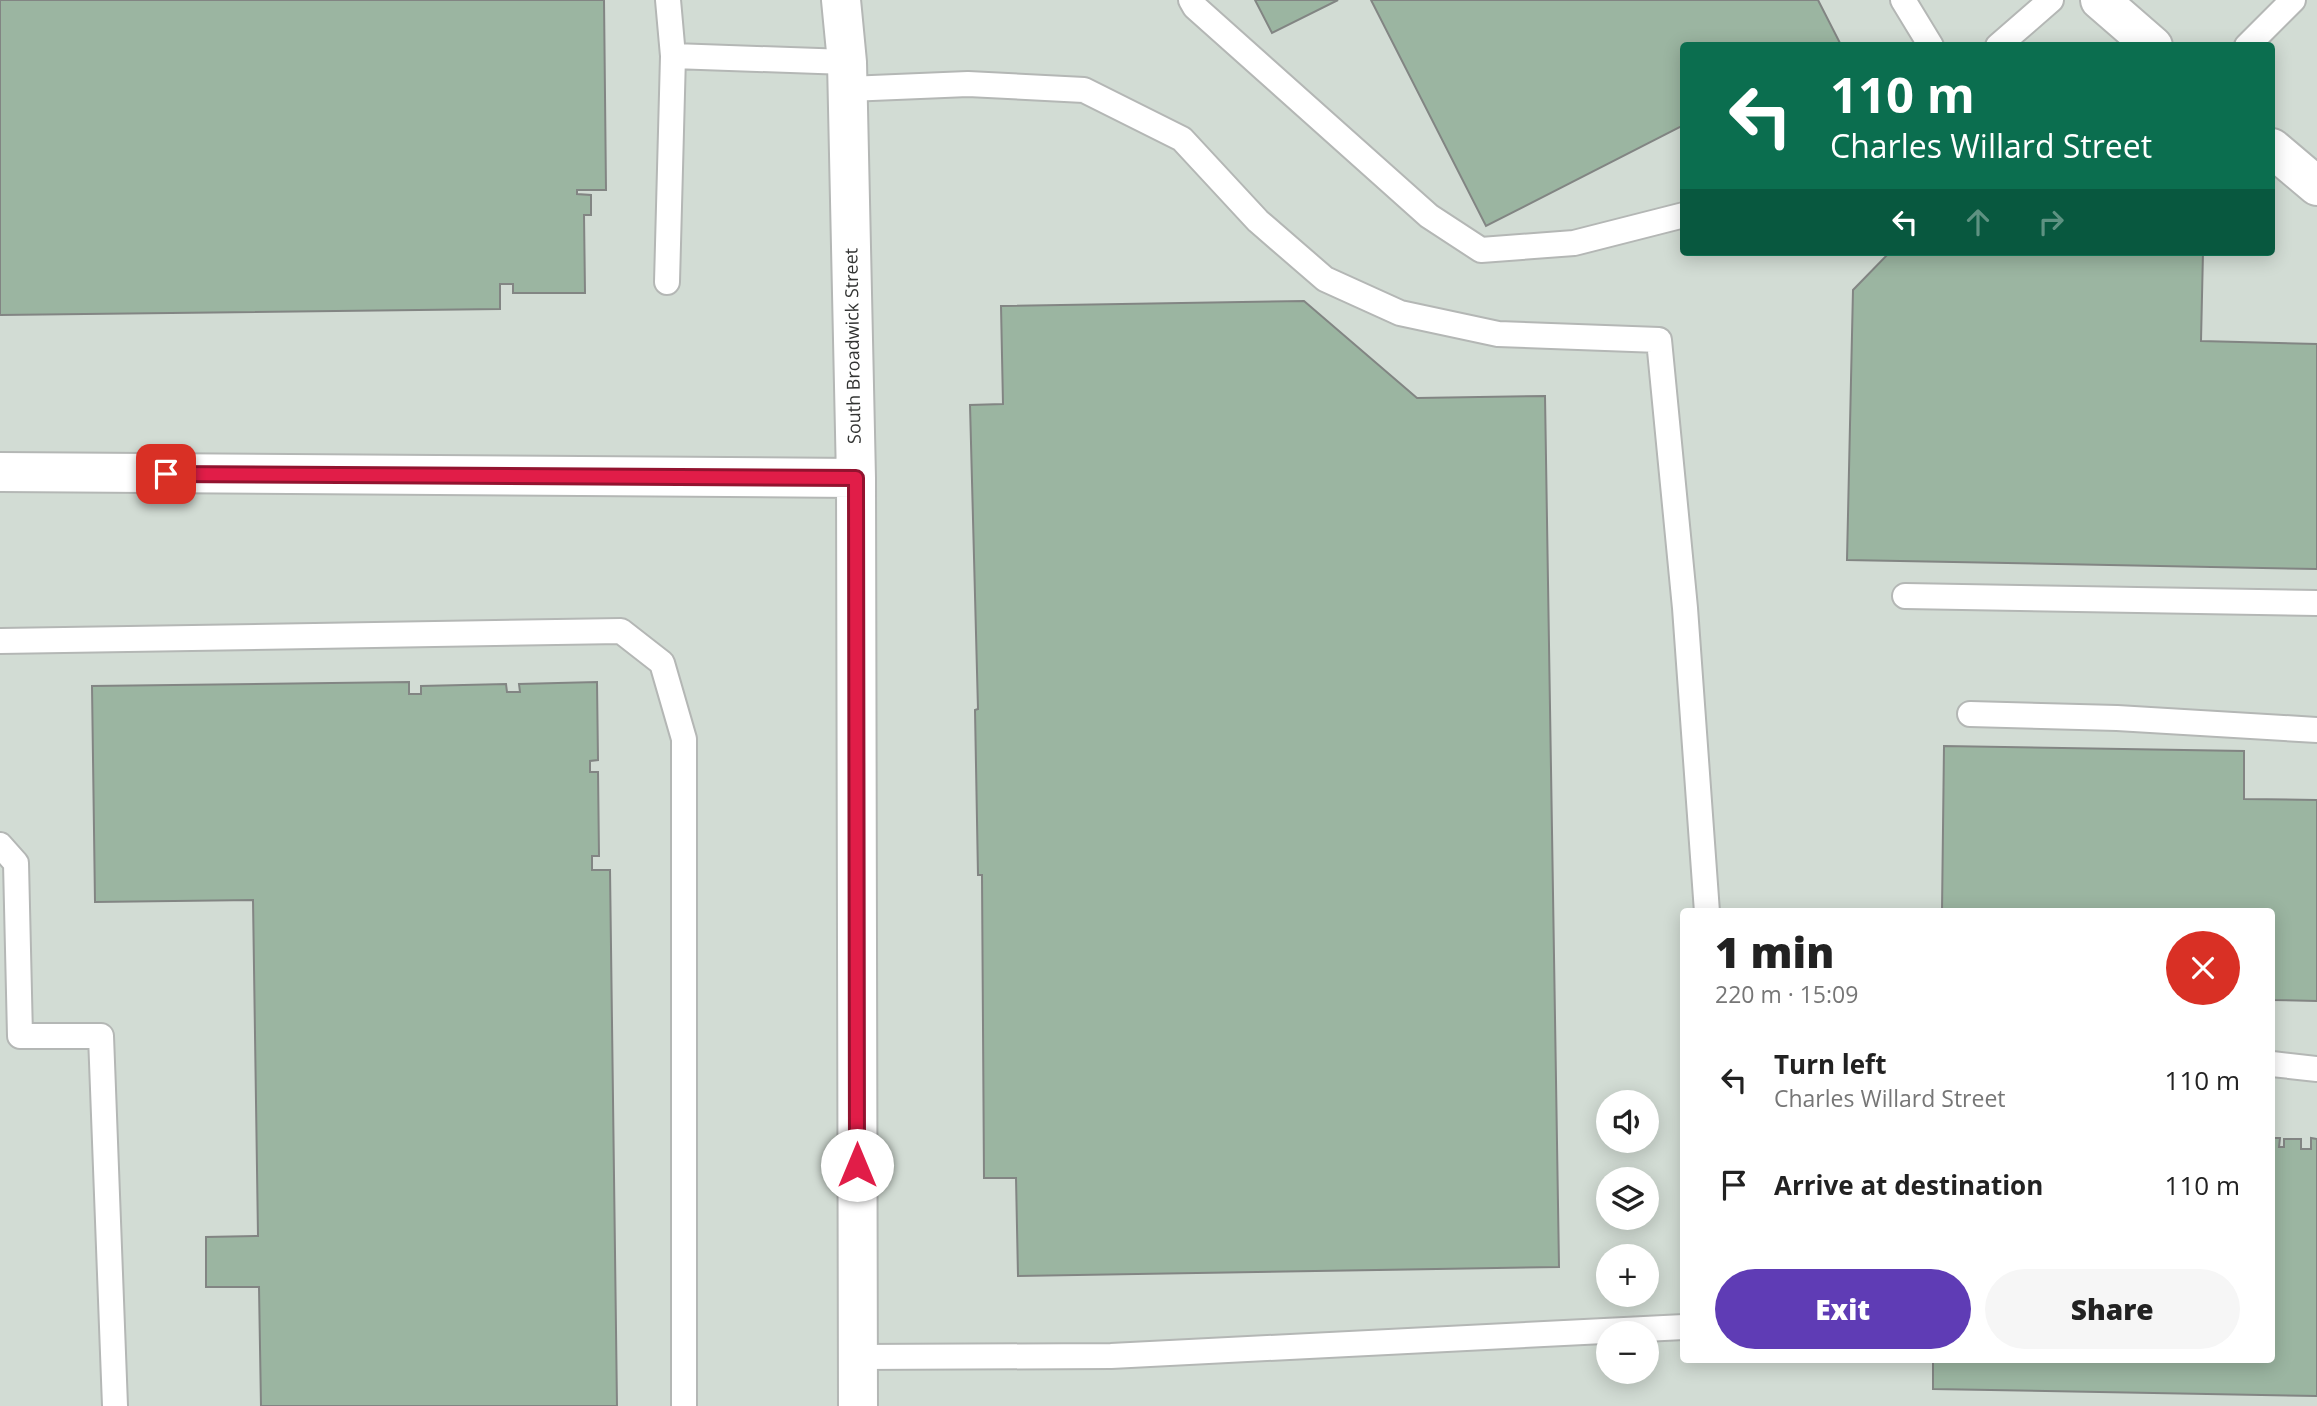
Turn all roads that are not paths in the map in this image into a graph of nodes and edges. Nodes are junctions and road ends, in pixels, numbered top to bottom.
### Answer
1 (668, 0) edge
2 (841, 0) edge
3 (1191, 0) edge
4 (1903, 0) edge
5 (2051, 0) edge
6 (2099, 0) edge
7 (2293, 0) edge
8 (1929, 42) edge
9 (2003, 42) edge
10 (2147, 42) edge
11 (2251, 42) edge
12 (673, 56) junction
13 (847, 75) junction
14 (2275, 151) edge
15 (2317, 186) edge
16 (1680, 216) edge
17 (667, 282) dead end
18 (0, 472) edge
19 (856, 478) junction
20 (1905, 596) dead end
21 (2317, 603) edge
22 (0, 641) edge
23 (1970, 714) dead end
24 (2317, 730) edge
25 (0, 845) edge
26 (1707, 908) edge
27 (2275, 1064) edge
28 (2317, 1069) edge
29 (1680, 1327) edge
30 (858, 1357) junction
31 (115, 1406) edge
32 (684, 1406) edge
33 (858, 1406) edge

1 - 12 lane
2 - 13 street, South Broadwick Street
3 - 16 lane
4 - 8 lane
5 - 9 lane
6 - 10 street
7 - 11 lane
12 - 13 lane
12 - 17 lane
13 - 19 street, South Broadwick Street
13 - 26 lane
14 - 15 street
18 - 19 street
19 - 30 street, South Broadwick Street
20 - 21 lane
22 - 32 lane
23 - 24 lane
25 - 31 lane
27 - 28 lane
29 - 30 lane
30 - 33 street, South Broadwick Street

